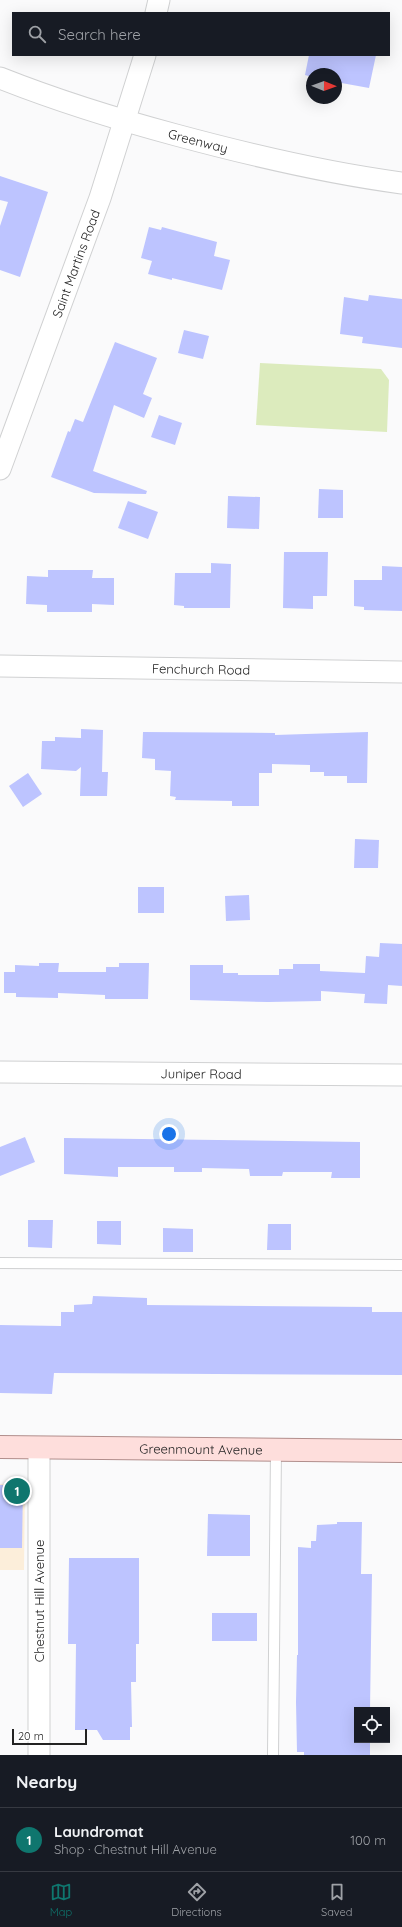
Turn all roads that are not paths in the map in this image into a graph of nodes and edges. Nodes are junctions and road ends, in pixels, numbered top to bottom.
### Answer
1 (159, 0) edge
2 (156, 12) edge
3 (145, 56) edge
4 (0, 78) edge
5 (125, 122) junction
6 (402, 183) edge
7 (0, 469) edge
8 (0, 666) edge
9 (402, 672) edge
10 (0, 1072) edge
11 (402, 1075) edge
12 (0, 1263) edge
13 (402, 1265) edge
14 (0, 1447) edge
15 (39, 1448) junction
16 (276, 1450) junction
17 (402, 1451) edge
18 (39, 1755) edge
19 (273, 1755) edge

1 - 2 street
3 - 5 street, Saint Martins Road
4 - 5 street, Greenway
5 - 6 street, Greenway
5 - 7 street, Saint Martins Road
8 - 9 street, Fenchurch Road
10 - 11 street, Juniper Road
12 - 13 lane
14 - 15 main road, Greenmount Avenue
15 - 16 main road, Greenmount Avenue
15 - 18 street, Chestnut Hill Avenue
16 - 17 main road, Greenmount Avenue
16 - 19 lane

